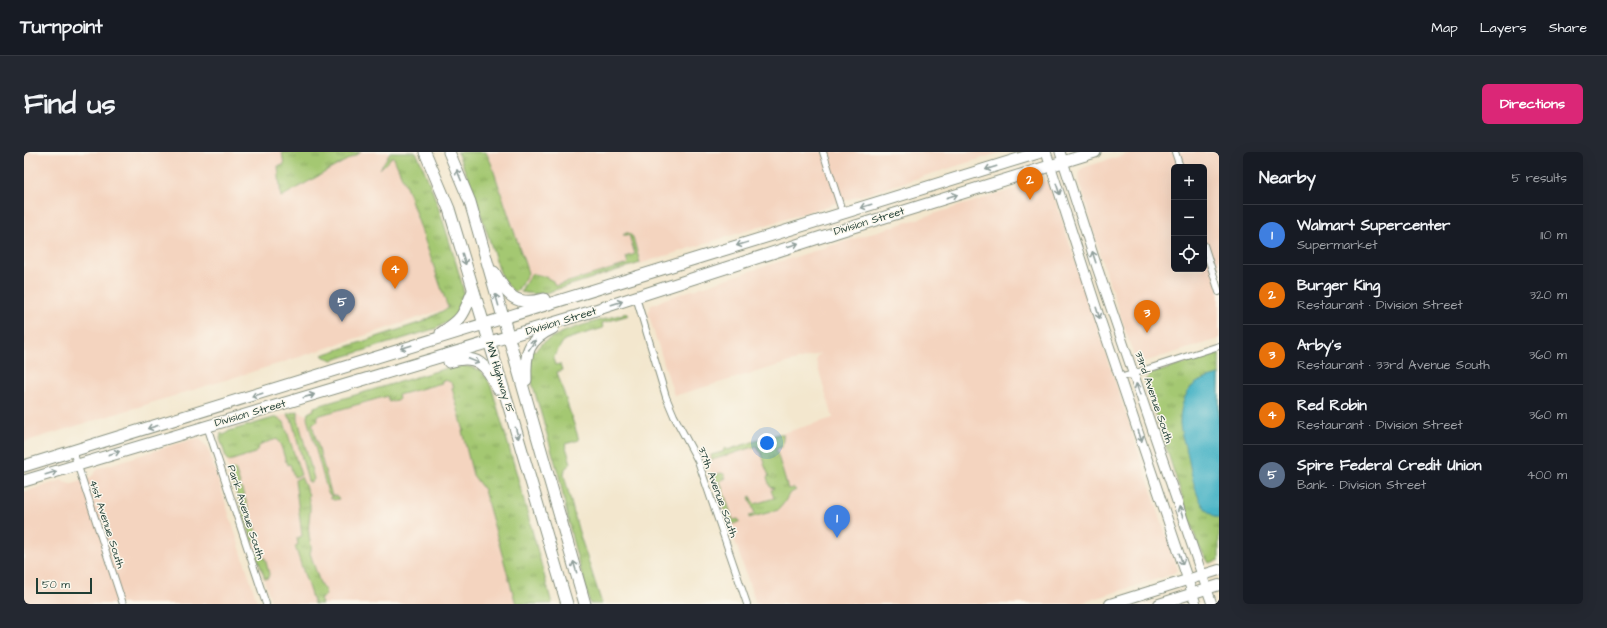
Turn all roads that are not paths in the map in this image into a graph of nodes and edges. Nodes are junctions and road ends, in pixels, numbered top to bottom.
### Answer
1 (426, 152) edge
2 (449, 152) edge
3 (823, 152) edge
4 (1041, 152) edge
5 (1046, 152) edge
6 (1095, 152) edge
7 (1175, 152) edge
8 (1062, 157) edge
9 (1179, 164) edge
10 (1051, 166) junction
11 (843, 214) junction
12 (484, 254) junction
13 (1207, 254) edge
14 (597, 289) junction
15 (473, 291) junction
16 (1219, 292) edge
17 (636, 297) junction
18 (580, 315) junction
19 (502, 318) junction
20 (484, 324) junction
21 (509, 337) junction
22 (430, 340) junction
23 (489, 342) junction
24 (1219, 346) edge
25 (1133, 374) junction
26 (382, 375) junction
27 (1120, 378) junction
28 (526, 396) junction
29 (512, 417) junction
30 (207, 426) junction
31 (73, 451) junction
32 (77, 465) junction
33 (24, 466) edge
34 (24, 481) edge
35 (1219, 570) edge
36 (1202, 575) junction
37 (1187, 580) junction
38 (1219, 585) edge
39 (1207, 589) junction
40 (1192, 594) junction
41 (123, 604) edge
42 (266, 604) edge
43 (566, 604) edge
44 (585, 604) edge
45 (747, 604) edge
46 (1110, 604) edge
47 (1159, 604) edge
48 (1196, 604) edge
49 (1212, 604) edge

1 -> 15 highway, MN Highway 15
12 -> 2 highway, MN Highway 15
3 - 11 street
4 -> 11 highway, Division Street
5 - 10 main road
6 - 8 highway, Division Street
7 - 9 street
8 - 10 highway, Division Street
25 -> 8 main road, 33rd Avenue South
17 -> 10 highway, Division Street
10 -> 27 main road
11 -> 14 highway, Division Street
12 - 14 highway
19 -> 12 highway, MN Highway 15
13 - 16 street
14 - 19 highway, Division Street
15 - 20 highway, MN Highway 15
15 - 22 highway
18 -> 17 highway, Division Street
17 - 45 street, 37th Avenue South
18 - 21 highway, Division Street
28 -> 18 highway
19 - 20 highway, Division Street
19 - 21 highway, MN Highway 15
20 - 22 highway, Division Street
20 - 23 highway, MN Highway 15
21 - 23 highway, Division Street
21 - 28 highway, MN Highway 15
22 -> 31 highway, Division Street
23 - 26 highway, Division Street
23 - 29 highway, MN Highway 15
24 - 25 street
25 - 27 street
36 -> 25 main road, 33rd Avenue South
26 -> 29 highway
30 -> 26 highway, Division Street
27 -> 37 main road
44 -> 28 highway, MN Highway 15
29 -> 43 highway, MN Highway 15
32 -> 30 highway, Division Street
30 - 42 street, Park Avenue South
31 - 32 street, 41st Avenue South
31 - 33 highway, Division Street
34 -> 32 highway, Division Street
32 - 41 street, 41st Avenue South
35 - 36 main road
36 - 37 main road
36 - 39 main road, 33rd Avenue South
37 - 40 main road
37 - 46 main road
38 - 39 main road
39 - 40 main road
39 - 49 main road, 33rd Avenue South
40 - 47 main road
40 - 48 main road

